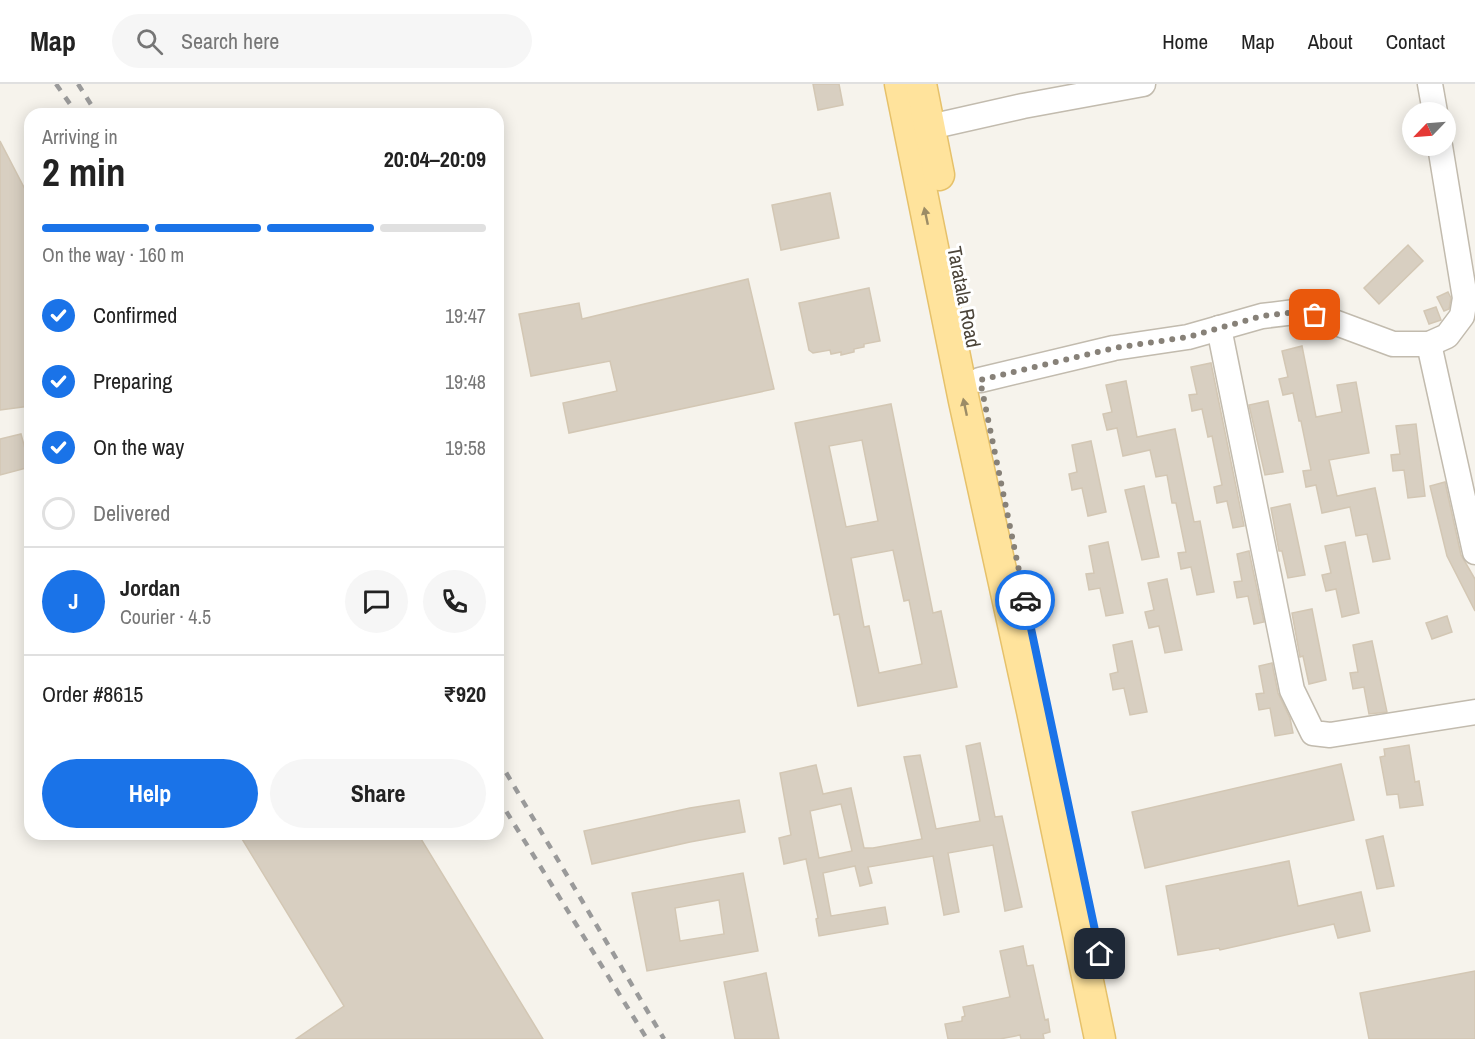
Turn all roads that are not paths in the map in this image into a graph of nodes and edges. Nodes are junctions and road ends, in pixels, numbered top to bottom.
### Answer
1 (900, 84) edge
2 (921, 84) edge
3 (1143, 84) edge
4 (1430, 84) edge
5 (1433, 102) edge
6 (930, 127) junction
7 (1442, 156) edge
8 (1470, 299) edge
9 (1219, 328) junction
10 (1429, 344) junction
11 (980, 380) junction
12 (1475, 552) edge
13 (1475, 712) edge
14 (1100, 1039) edge
15 (1118, 1039) edge

14 -> 1 main road
2 - 6 main road, Taratala Road
3 - 6 street
4 - 5 street
6 - 11 main road, Taratala Road
7 - 8 street
8 - 10 street
9 - 10 street
9 - 11 street
9 - 13 street
10 - 12 street
11 - 15 main road, Taratala Road

